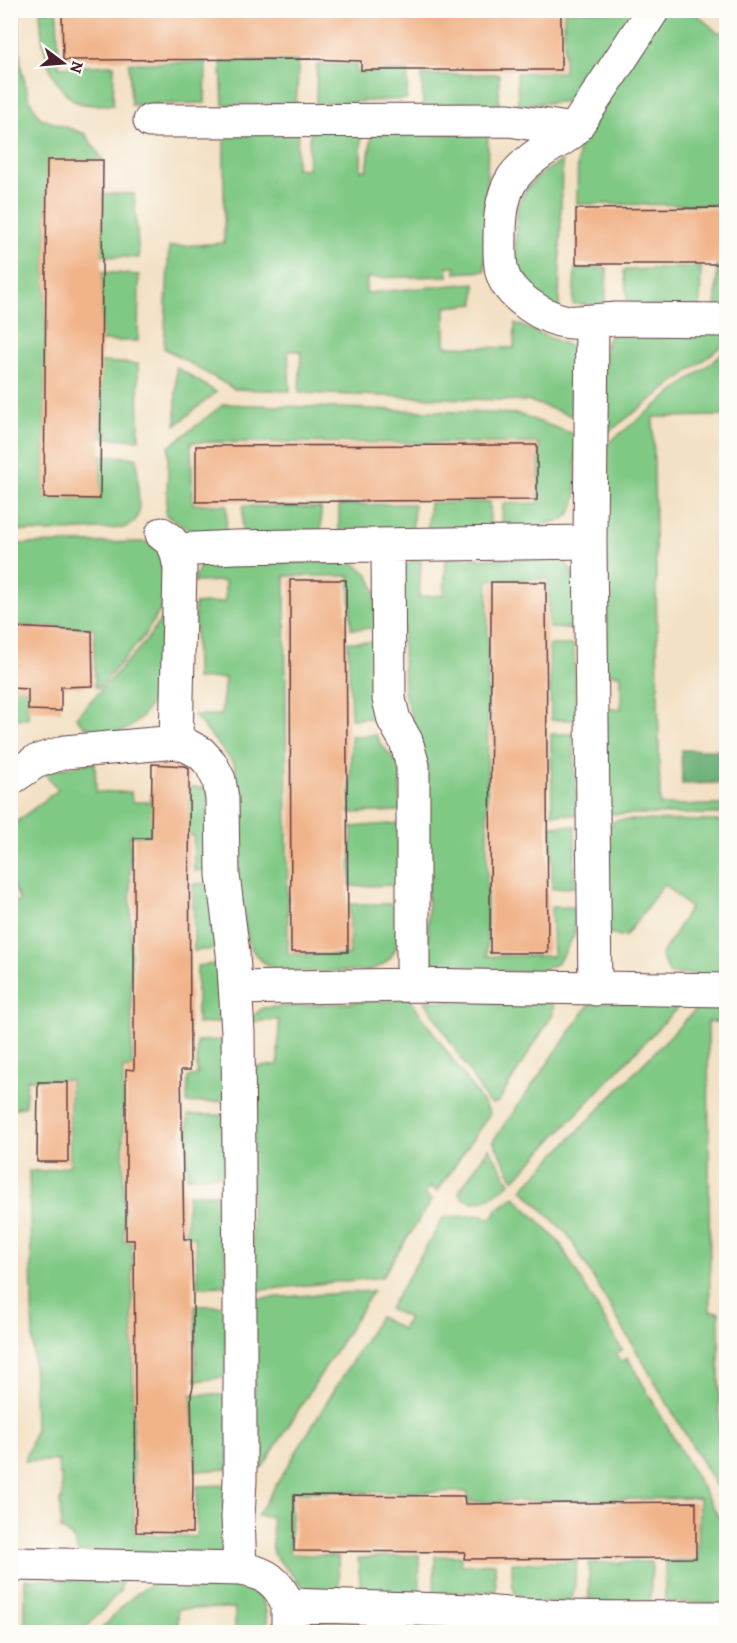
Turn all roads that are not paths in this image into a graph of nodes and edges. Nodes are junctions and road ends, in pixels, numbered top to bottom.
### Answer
1 (653, 10) edge
2 (150, 121) dead end
3 (574, 130) junction
4 (726, 320) edge
5 (592, 321) junction
6 (590, 542) junction
7 (388, 545) junction
8 (176, 742) junction
9 (10, 779) edge
10 (413, 985) junction
11 (236, 988) junction
12 (595, 988) junction
13 (726, 990) edge
14 (15, 1564) dead end
15 (240, 1569) junction
16 (726, 1618) edge
17 (288, 1619) edge
18 (473, 1622) edge

1 - 3 street
2 - 3 street
3 - 5 street
4 - 5 street
5 - 6 street
6 - 7 street
6 - 12 street
7 - 8 street
7 - 10 street
8 - 9 street
8 - 11 street
10 - 11 street
10 - 12 street
11 - 15 street
12 - 13 street
14 - 15 street
15 - 17 street
16 - 18 street
17 - 18 street

